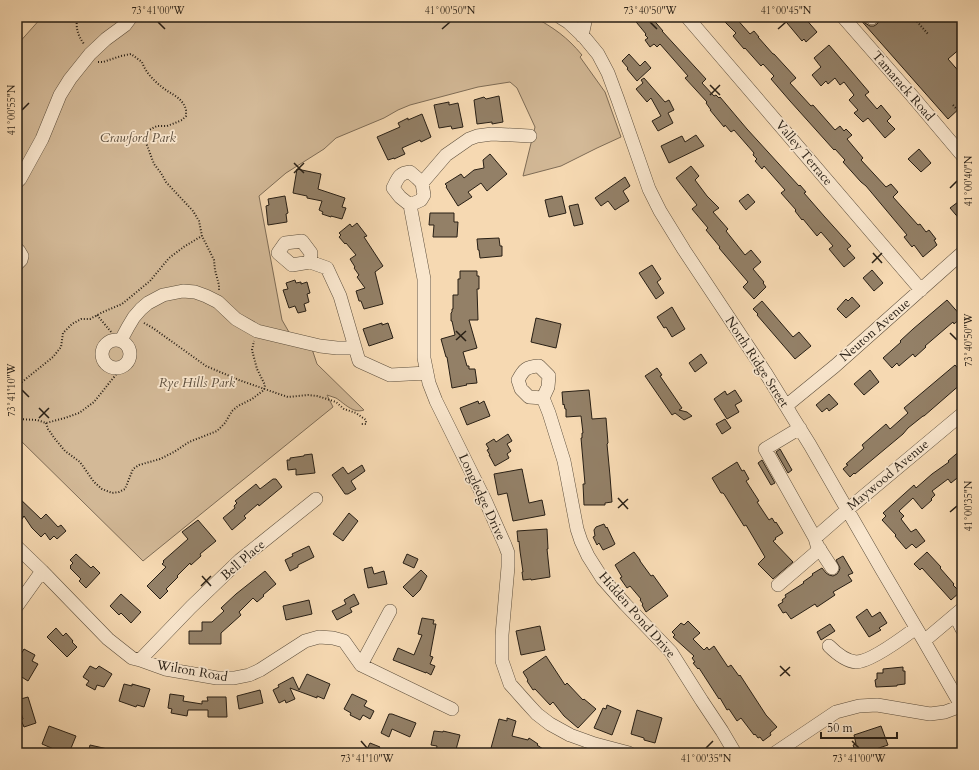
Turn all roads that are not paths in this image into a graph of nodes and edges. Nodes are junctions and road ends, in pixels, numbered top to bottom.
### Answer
1 (131, 17) edge
2 (586, 17) edge
3 (687, 17) edge
4 (842, 17) edge
5 (564, 18) edge
6 (582, 36) junction
7 (530, 136) dead end
8 (962, 155) edge
9 (17, 182) edge
10 (422, 183) junction
11 (405, 201) junction
12 (17, 249) edge
13 (962, 253) edge
14 (310, 262) dead end
15 (17, 264) edge
16 (921, 290) junction
17 (118, 340) junction
18 (355, 348) junction
19 (427, 373) junction
20 (543, 398) dead end
21 (786, 406) junction
22 (962, 414) edge
23 (800, 428) junction
24 (316, 499) dead end
25 (847, 510) junction
26 (818, 544) junction
27 (17, 548) edge
28 (832, 568) dead end
29 (42, 571) junction
30 (778, 585) dead end
31 (17, 606) edge
32 (390, 611) dead end
33 (958, 612) edge
34 (916, 628) junction
35 (962, 629) edge
36 (924, 641) junction
37 (829, 646) dead end
38 (140, 660) junction
39 (361, 665) junction
40 (962, 706) edge
41 (452, 709) dead end
42 (630, 753) edge
43 (735, 753) edge
44 (775, 753) edge

1 - 9 street
2 - 6 street
3 - 16 street, Valley Terrace
4 - 8 street, Tamarack Road
5 - 6 street, North Ridge Street
6 - 21 street, North Ridge Street
7 - 10 street
10 - 11 street
10 - 11 street, Longledge Drive
11 - 19 street, Longledge Drive
12 - 15 street
13 - 16 street, Neuton Avenue
14 - 18 street
16 - 21 street, Neuton Avenue
17 - 17 street
17 - 18 street
18 - 19 street
19 - 42 street, Longledge Drive
20 - 43 street, Hidden Pond Drive
21 - 23 street, North Ridge Street
22 - 25 street, Maywood Avenue
23 - 25 street, North Ridge Street
23 - 26 street
24 - 38 street, Bell Place
25 - 26 street, Maywood Avenue
25 - 34 street, North Ridge Street
26 - 28 street
26 - 30 street, Maywood Avenue
27 - 29 street, Wilton Road
29 - 31 street
29 - 38 street, Wilton Road
32 - 39 street
33 - 35 street
33 - 36 street
34 - 36 street, North Ridge Street
34 - 37 street
36 - 40 street, North Ridge Street
38 - 39 street, Wilton Road
39 - 41 street, Wilton Road
40 - 44 street

